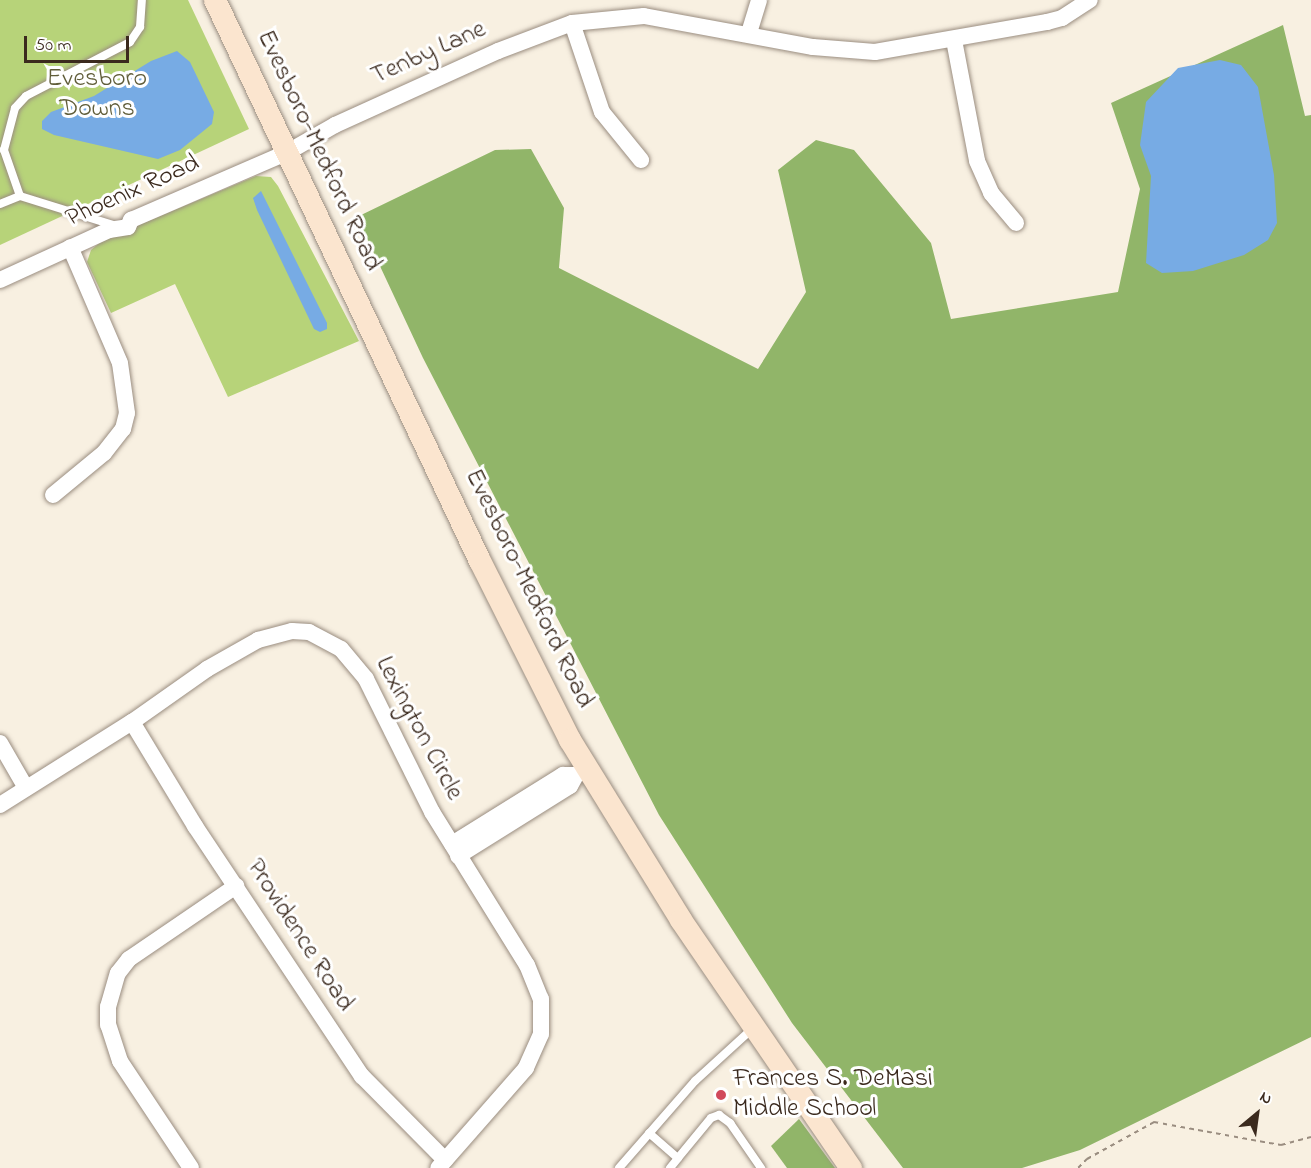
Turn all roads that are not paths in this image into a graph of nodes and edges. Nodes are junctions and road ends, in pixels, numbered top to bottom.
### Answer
1 (142, 0) edge
2 (215, 0) edge
3 (759, 0) edge
4 (1090, 0) edge
5 (572, 23) junction
6 (749, 33) junction
7 (954, 40) junction
8 (288, 152) junction
9 (641, 160) dead end
10 (20, 196) junction
11 (0, 204) edge
12 (1016, 223) dead end
13 (128, 227) junction
14 (70, 247) junction
15 (0, 280) edge
16 (53, 495) dead end
17 (132, 722) junction
18 (0, 743) edge
19 (581, 772) junction
20 (26, 788) junction
21 (0, 805) edge
22 (455, 850) junction
23 (236, 886) junction
24 (753, 1028) junction
25 (649, 1133) junction
26 (678, 1158) junction
27 (442, 1164) edge
28 (191, 1168) edge
29 (620, 1168) edge
30 (670, 1168) edge
31 (761, 1168) edge
32 (851, 1168) edge

1 - 10 lane
2 - 8 street, Evesboro-Medford Road
3 - 6 street
4 - 7 street, Tenby Lane
5 - 6 street, Tenby Lane
5 - 8 street, Tenby Lane
5 - 9 street
6 - 7 street, Tenby Lane
7 - 12 street
8 - 13 street, Phoenix Road
8 - 19 street, Evesboro-Medford Road
10 - 11 lane
10 - 13 lane
13 - 14 street, Phoenix Road
14 - 15 street, Phoenix Road
14 - 16 street
17 - 20 street, Lexington Circle
17 - 22 street, Lexington Circle
17 - 23 street, Providence Road
18 - 20 street
19 - 22 street
19 - 24 street, Evesboro-Medford Road
20 - 21 street, Lexington Circle
22 - 27 street, Lexington Circle
23 - 27 street, Providence Road
23 - 28 street
24 - 25 lane
24 - 32 street, Evesboro-Medford Road
25 - 26 lane
25 - 29 lane
26 - 30 lane
26 - 31 lane

